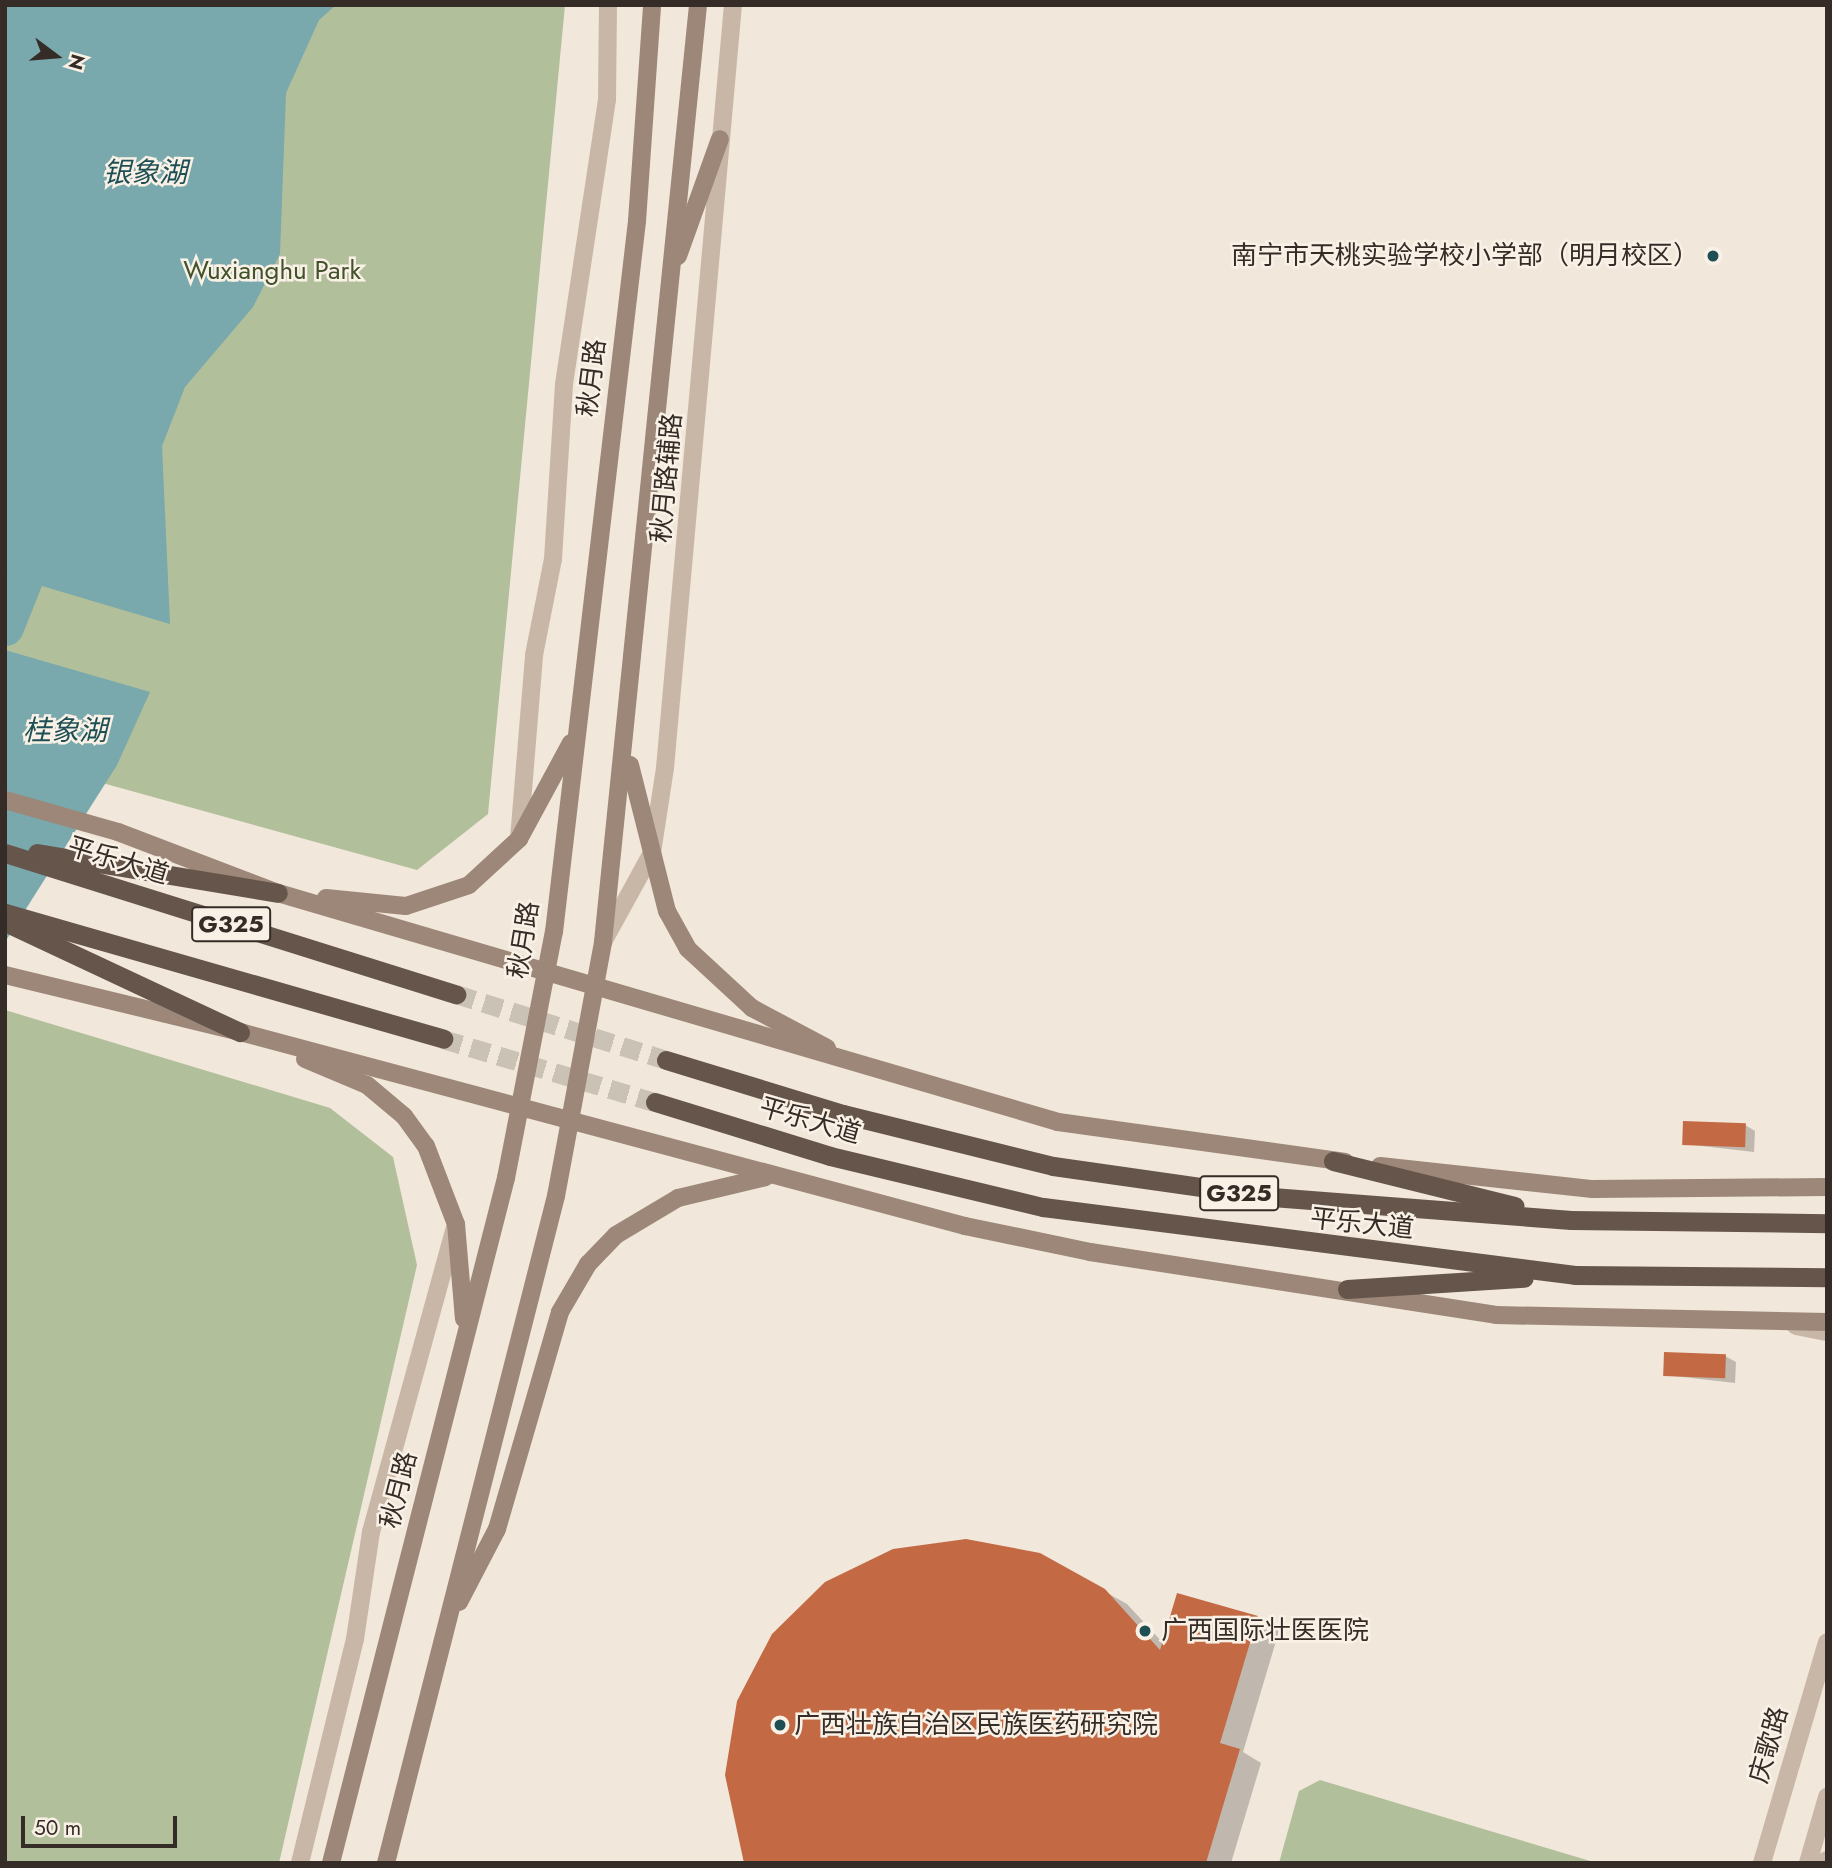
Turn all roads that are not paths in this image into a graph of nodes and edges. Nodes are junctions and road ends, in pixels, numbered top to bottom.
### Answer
1 (608, 5) edge
2 (652, 5) edge
3 (698, 5) edge
4 (733, 5) edge
5 (720, 139) junction
6 (668, 282) junction
7 (578, 727) junction
8 (627, 744) junction
9 (5, 800) edge
10 (519, 839) junction
11 (5, 848) edge
12 (5, 853) edge
13 (652, 853) junction
14 (278, 893) junction
15 (5, 913) edge
16 (5, 923) edge
17 (603, 942) junction
18 (547, 969) junction
19 (11, 977) edge
20 (595, 985) junction
21 (456, 994) tunnel mouth
22 (240, 1032) junction
23 (443, 1039) tunnel mouth
24 (667, 1060) tunnel mouth
25 (868, 1069) junction
26 (655, 1102) tunnel mouth
27 (519, 1108) junction
28 (570, 1124) junction
29 (1333, 1161) junction
30 (773, 1176) junction
31 (1827, 1187) edge
32 (1571, 1220) junction
33 (1827, 1223) edge
34 (456, 1224) junction
35 (1575, 1275) junction
36 (1827, 1277) edge
37 (1347, 1289) junction
38 (1827, 1322) edge
39 (1789, 1325) junction
40 (1827, 1332) edge
41 (465, 1337) junction
42 (445, 1630) junction
43 (1827, 1642) edge
44 (1827, 1797) edge
45 (300, 1863) edge
46 (331, 1863) edge
47 (386, 1863) edge
48 (1762, 1863) edge
49 (1808, 1863) edge

1 - 10 street
2 - 7 main road, 秋月路
3 - 6 main road
4 - 5 street, 秋月路辅路
5 - 6 main road
5 - 13 street, 秋月路辅路
6 - 8 main road
7 - 10 main road
7 - 18 main road, 秋月路
8 - 13 main road
8 - 17 main road
9 - 14 main road
10 - 14 main road
11 - 14 highway
12 - 21 highway, 平乐大道 / G325
13 - 17 street, 秋月路辅路
13 - 25 main road
14 - 18 main road
15 - 23 highway
16 - 22 highway
17 - 20 main road
18 - 20 main road
18 - 27 main road, 秋月路
19 - 22 main road
20 - 25 main road
20 - 28 main road
22 - 27 main road
22 - 34 main road
24 - 32 highway, 平乐大道 / G325
25 - 29 main road
26 - 35 highway, 平乐大道
27 - 28 main road
27 - 41 main road, 秋月路
28 - 30 main road
28 - 42 main road
29 - 31 main road
29 - 32 highway
30 - 37 main road
30 - 42 main road
32 - 33 highway, 平乐大道 / G325
34 - 41 main road
34 - 45 street
35 - 36 highway, 平乐大道
35 - 37 highway
37 - 39 main road
38 - 39 main road
39 - 40 street
41 - 46 main road, 秋月路
42 - 47 main road
43 - 48 street, 庆歌路
44 - 49 street

